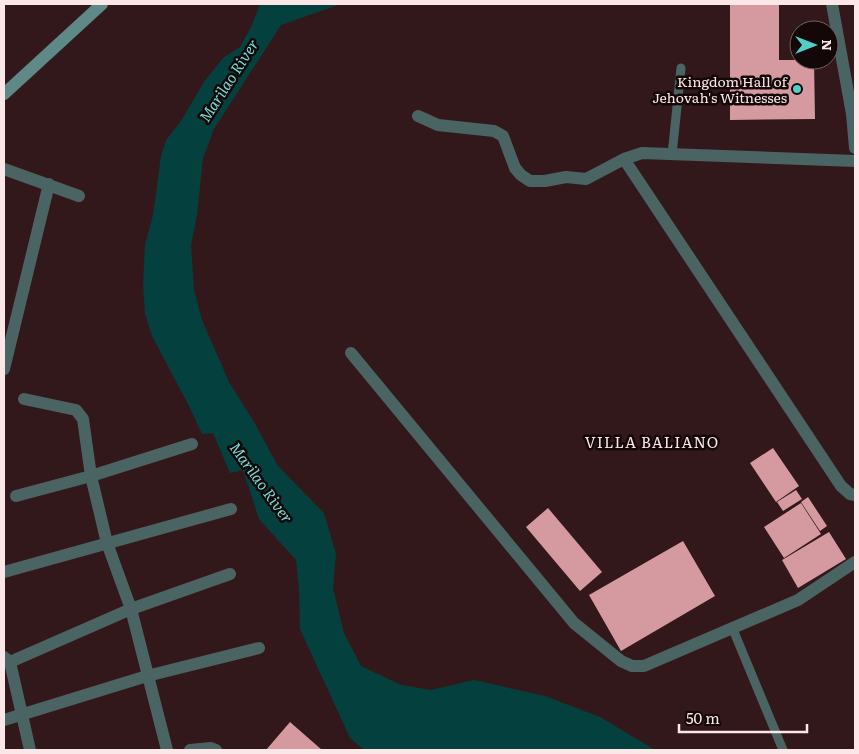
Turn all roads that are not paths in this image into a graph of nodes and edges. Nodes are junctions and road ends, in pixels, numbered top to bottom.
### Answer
1 (102, 4) edge
2 (832, 4) edge
3 (681, 68) dead end
4 (4, 94) edge
5 (853, 114) edge
6 (418, 116) dead end
7 (855, 148) edge
8 (672, 155) junction
9 (624, 159) junction
10 (855, 161) edge
11 (4, 169) edge
12 (49, 184) junction
13 (79, 196) dead end
14 (351, 353) dead end
15 (4, 369) edge
16 (24, 399) dead end
17 (192, 444) dead end
18 (91, 476) junction
19 (855, 495) edge
20 (16, 496) dead end
21 (231, 509) dead end
22 (107, 543) junction
23 (855, 562) edge
24 (4, 572) edge
25 (230, 574) dead end
26 (131, 609) junction
27 (732, 627) junction
28 (259, 648) dead end
29 (7, 659) edge
30 (147, 676) junction
31 (20, 715) junction
32 (4, 720) edge
33 (30, 750) edge
34 (167, 750) edge
35 (190, 750) edge
36 (216, 750) edge
37 (783, 750) edge

1 - 4 main road
2 - 5 street
3 - 8 lane
5 - 7 street
6 - 9 street
8 - 9 street
8 - 10 street
9 - 19 street
11 - 12 street
12 - 13 street
12 - 15 street
14 - 27 street
16 - 18 street
17 - 18 street
18 - 20 street
18 - 22 street
21 - 22 street
22 - 24 street
22 - 26 street
23 - 27 street
25 - 26 street
26 - 29 street
26 - 30 street
27 - 37 lane
28 - 30 street
29 - 31 street
30 - 31 street
30 - 34 street
31 - 32 street
31 - 33 street
35 - 36 street

